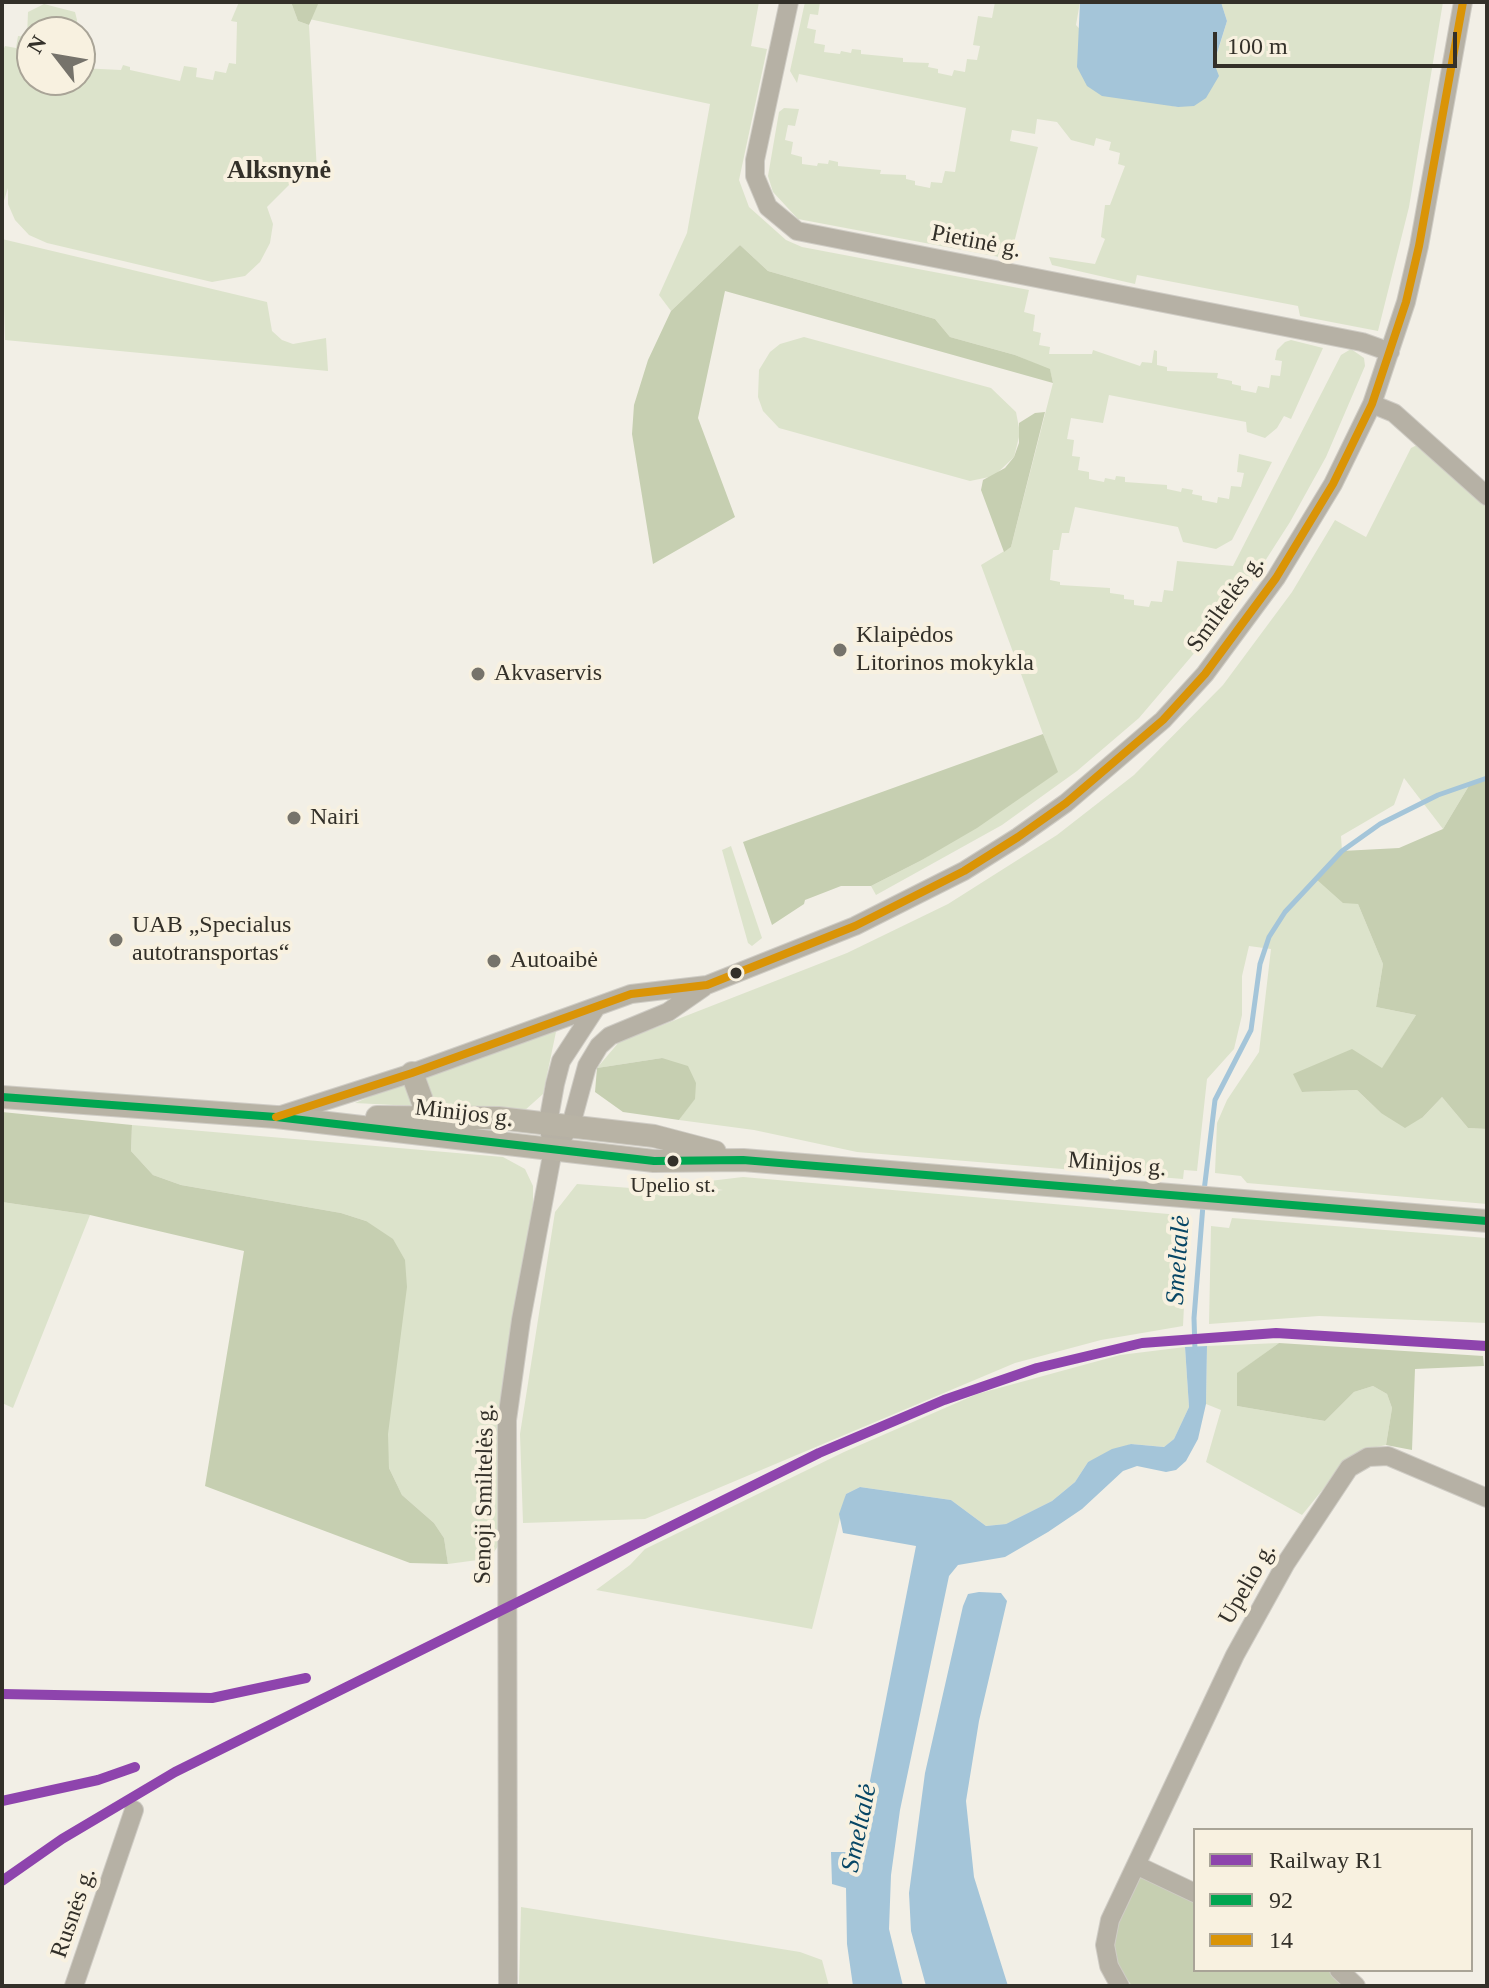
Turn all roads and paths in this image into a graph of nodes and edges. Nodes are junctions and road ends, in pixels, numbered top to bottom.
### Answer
1 (789, 2) edge
2 (1463, 2) edge
3 (1390, 352) junction
4 (1372, 404) junction
5 (1487, 496) edge
6 (707, 985) junction
7 (595, 1009) junction
8 (412, 1073) junction
9 (2, 1097) edge
10 (276, 1117) junction
11 (428, 1117) junction
12 (548, 1123) junction
13 (571, 1125) junction
14 (553, 1150) junction
15 (743, 1160) junction
16 (1487, 1221) edge
17 (1487, 1498) edge
18 (134, 1810) dead end
19 (1136, 1865) junction
20 (1193, 1892) edge
21 (1341, 1972) edge
22 (74, 1986) edge
23 (508, 1986) edge
24 (1120, 1986) edge
25 (1356, 1986) edge

1 - 3 street, Pietinė g.
2 - 3 street, Smiltelės g.
3 - 4 street, Smiltelės g.
4 - 5 street
4 - 6 street, Smiltelės g.
6 - 7 street
6 - 13 street
7 - 8 street
7 - 12 street
8 - 10 street
8 - 11 main road
9 - 10 main road, Minijos g.
10 - 11 main road, Minijos g.
10 - 14 main road, Minijos g.
11 - 12 main road, Minijos g.
12 - 13 main road, Minijos g.
12 - 14 street
13 - 14 street
13 - 15 main road, Minijos g.
14 - 15 main road, Minijos g.
14 - 23 street, Senoji Smiltelės g.
15 - 16 main road, Minijos g.
17 - 19 street, Upelio g.
18 - 22 street, Rusnės g.
19 - 20 street
19 - 24 street, Upelio g.
21 - 25 street

